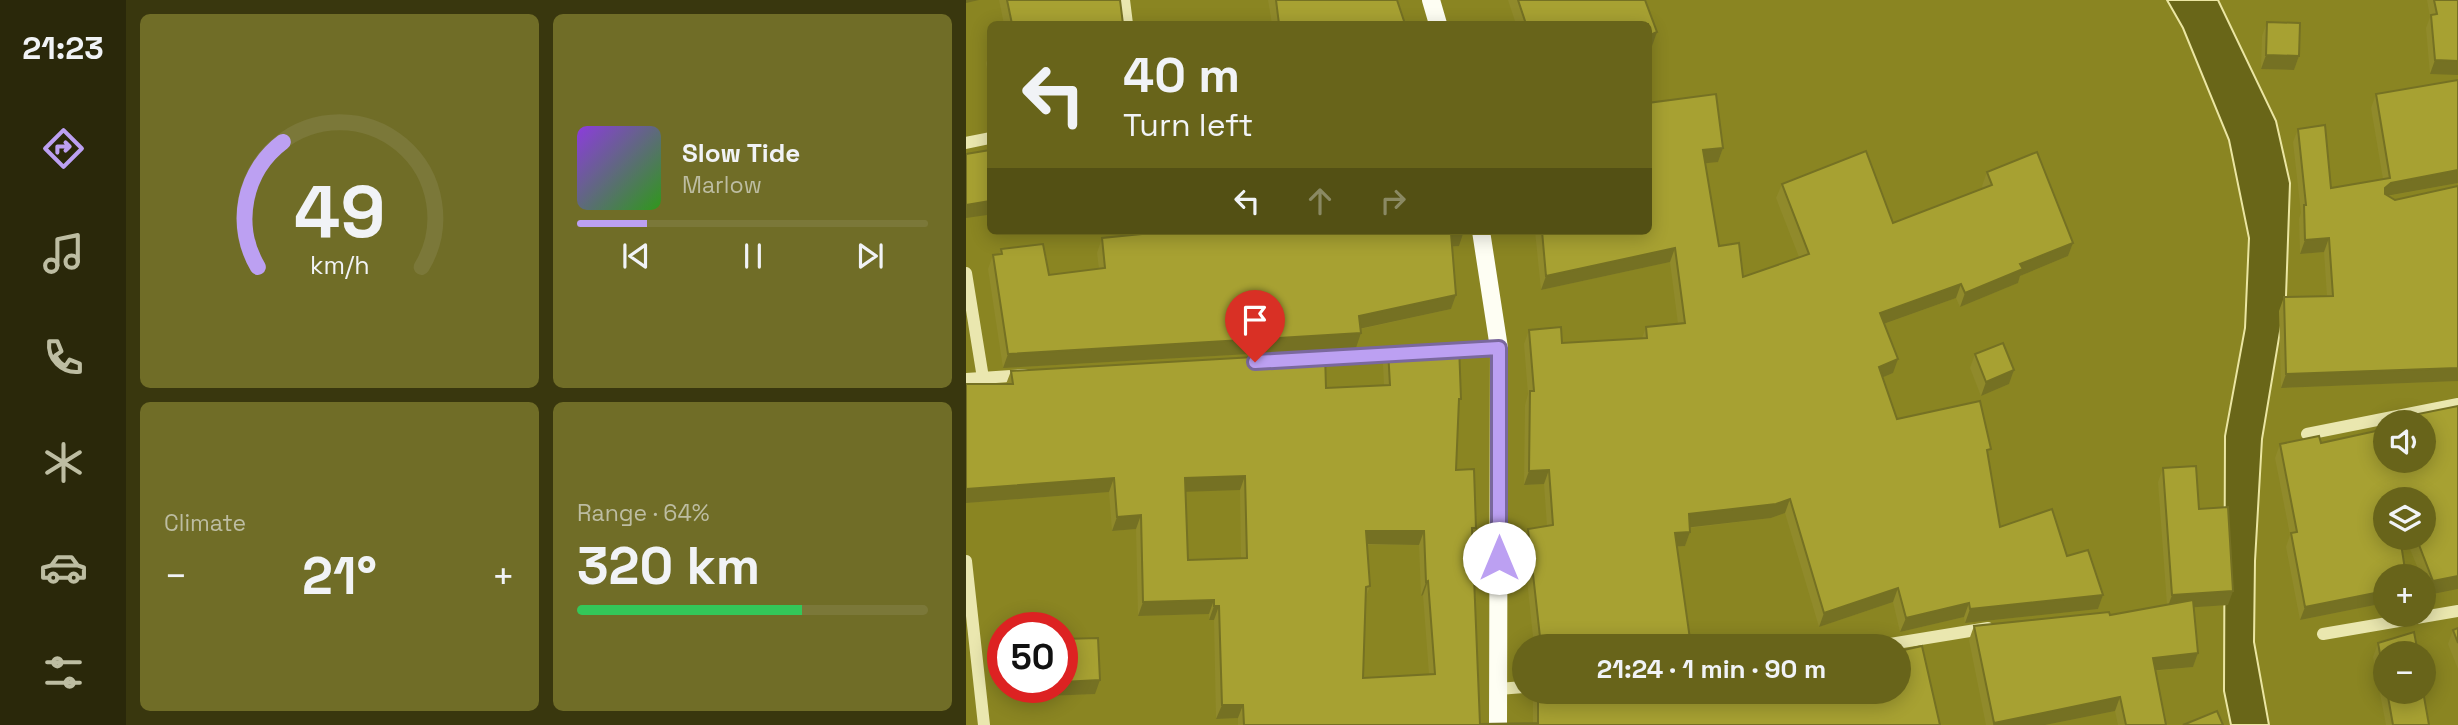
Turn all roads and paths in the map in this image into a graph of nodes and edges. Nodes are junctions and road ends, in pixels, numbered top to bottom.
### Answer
1 (1124, 0) edge
2 (1431, 0) edge
3 (1127, 21) edge
4 (1437, 21) edge
5 (987, 139) edge
6 (966, 143) edge
7 (1482, 235) edge
8 (966, 272) edge
9 (1499, 348) junction
10 (1430, 352) edge
11 (1416, 353) edge
12 (1290, 360) edge
13 (1039, 375) edge
14 (983, 378) junction
15 (966, 379) edge
16 (2458, 404) edge
17 (2307, 434) dead end
18 (966, 561) edge
19 (2458, 611) edge
20 (2007, 626) edge
21 (2323, 634) dead end
22 (1911, 641) edge
23 (1512, 688) edge
24 (1498, 689) junction
25 (984, 725) edge
26 (1498, 725) edge

1 - 3 street
2 - 4 main road
5 - 6 street
7 - 9 main road
8 - 14 street
9 - 10 street
9 - 24 main road
11 - 12 street
13 - 14 street
14 - 15 street
16 - 17 street
18 - 25 street
19 - 21 street
20 - 22 street
23 - 24 street
24 - 26 main road

